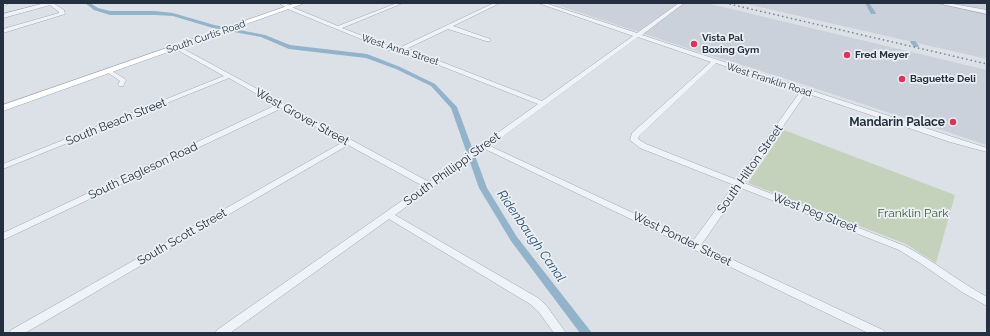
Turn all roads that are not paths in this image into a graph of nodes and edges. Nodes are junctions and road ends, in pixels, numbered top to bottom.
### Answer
1 (8, 3) edge
2 (50, 3) edge
3 (281, 3) edge
4 (302, 3) edge
5 (401, 3) edge
6 (498, 3) edge
7 (540, 3) edge
8 (682, 3) edge
9 (939, 3) edge
10 (3, 5) edge
11 (290, 7) junction
12 (987, 12) edge
13 (3, 16) edge
14 (449, 27) junction
15 (337, 28) junction
16 (3, 31) edge
17 (637, 36) junction
18 (488, 40) dead end
19 (176, 47) junction
20 (401, 49) junction
21 (714, 62) junction
22 (110, 71) junction
23 (229, 76) junction
24 (121, 85) dead end
25 (804, 92) junction
26 (542, 103) junction
27 (282, 105) junction
28 (3, 108) edge
29 (952, 140) junction
30 (348, 142) junction
31 (481, 148) junction
32 (987, 150) edge
33 (987, 154) edge
34 (3, 167) edge
35 (739, 184) junction
36 (429, 186) junction
37 (389, 215) junction
38 (3, 237) edge
39 (696, 246) junction
40 (987, 302) edge
41 (15, 333) edge
42 (221, 333) edge
43 (560, 333) edge
44 (879, 333) edge

1 - 10 street
2 - 13 street
2 - 16 street
3 - 11 street, West Anna Street
4 - 11 main road, South Curtis Road
5 - 15 street
6 - 14 street
7 - 17 street, West Franklin Road
8 - 17 street, South Phillippi Street
9 - 12 street
11 - 15 street, West Anna Street
11 - 19 main road, South Curtis Road
14 - 18 street
14 - 20 street
15 - 20 street, West Anna Street
17 - 21 street, West Franklin Road
17 - 26 street, South Phillippi Street
19 - 22 main road, South Curtis Road
19 - 23 street, West Grover Street
20 - 26 street, West Anna Street
21 - 25 street, West Franklin Road
21 - 35 street, West Peg Street
22 - 24 street
22 - 28 main road, South Curtis Road
23 - 27 street, West Grover Street
23 - 34 street, South Beach Street
25 - 29 street, West Franklin Road
25 - 35 street, South Hilton Street
26 - 31 street, South Phillippi Street
27 - 30 street, West Grover Street
27 - 38 street, South Eagleson Road
29 - 32 street, West Franklin Road
29 - 33 street, West Franklin Road
30 - 36 street, West Grover Street
30 - 41 street, South Scott Street
31 - 36 street, South Phillippi Street
31 - 39 street, West Ponder Street
35 - 39 street, South Hilton Street
35 - 40 street, West Peg Street
36 - 37 street, South Phillippi Street
37 - 42 street, South Phillippi Street
37 - 43 street
39 - 44 street, West Ponder Street

